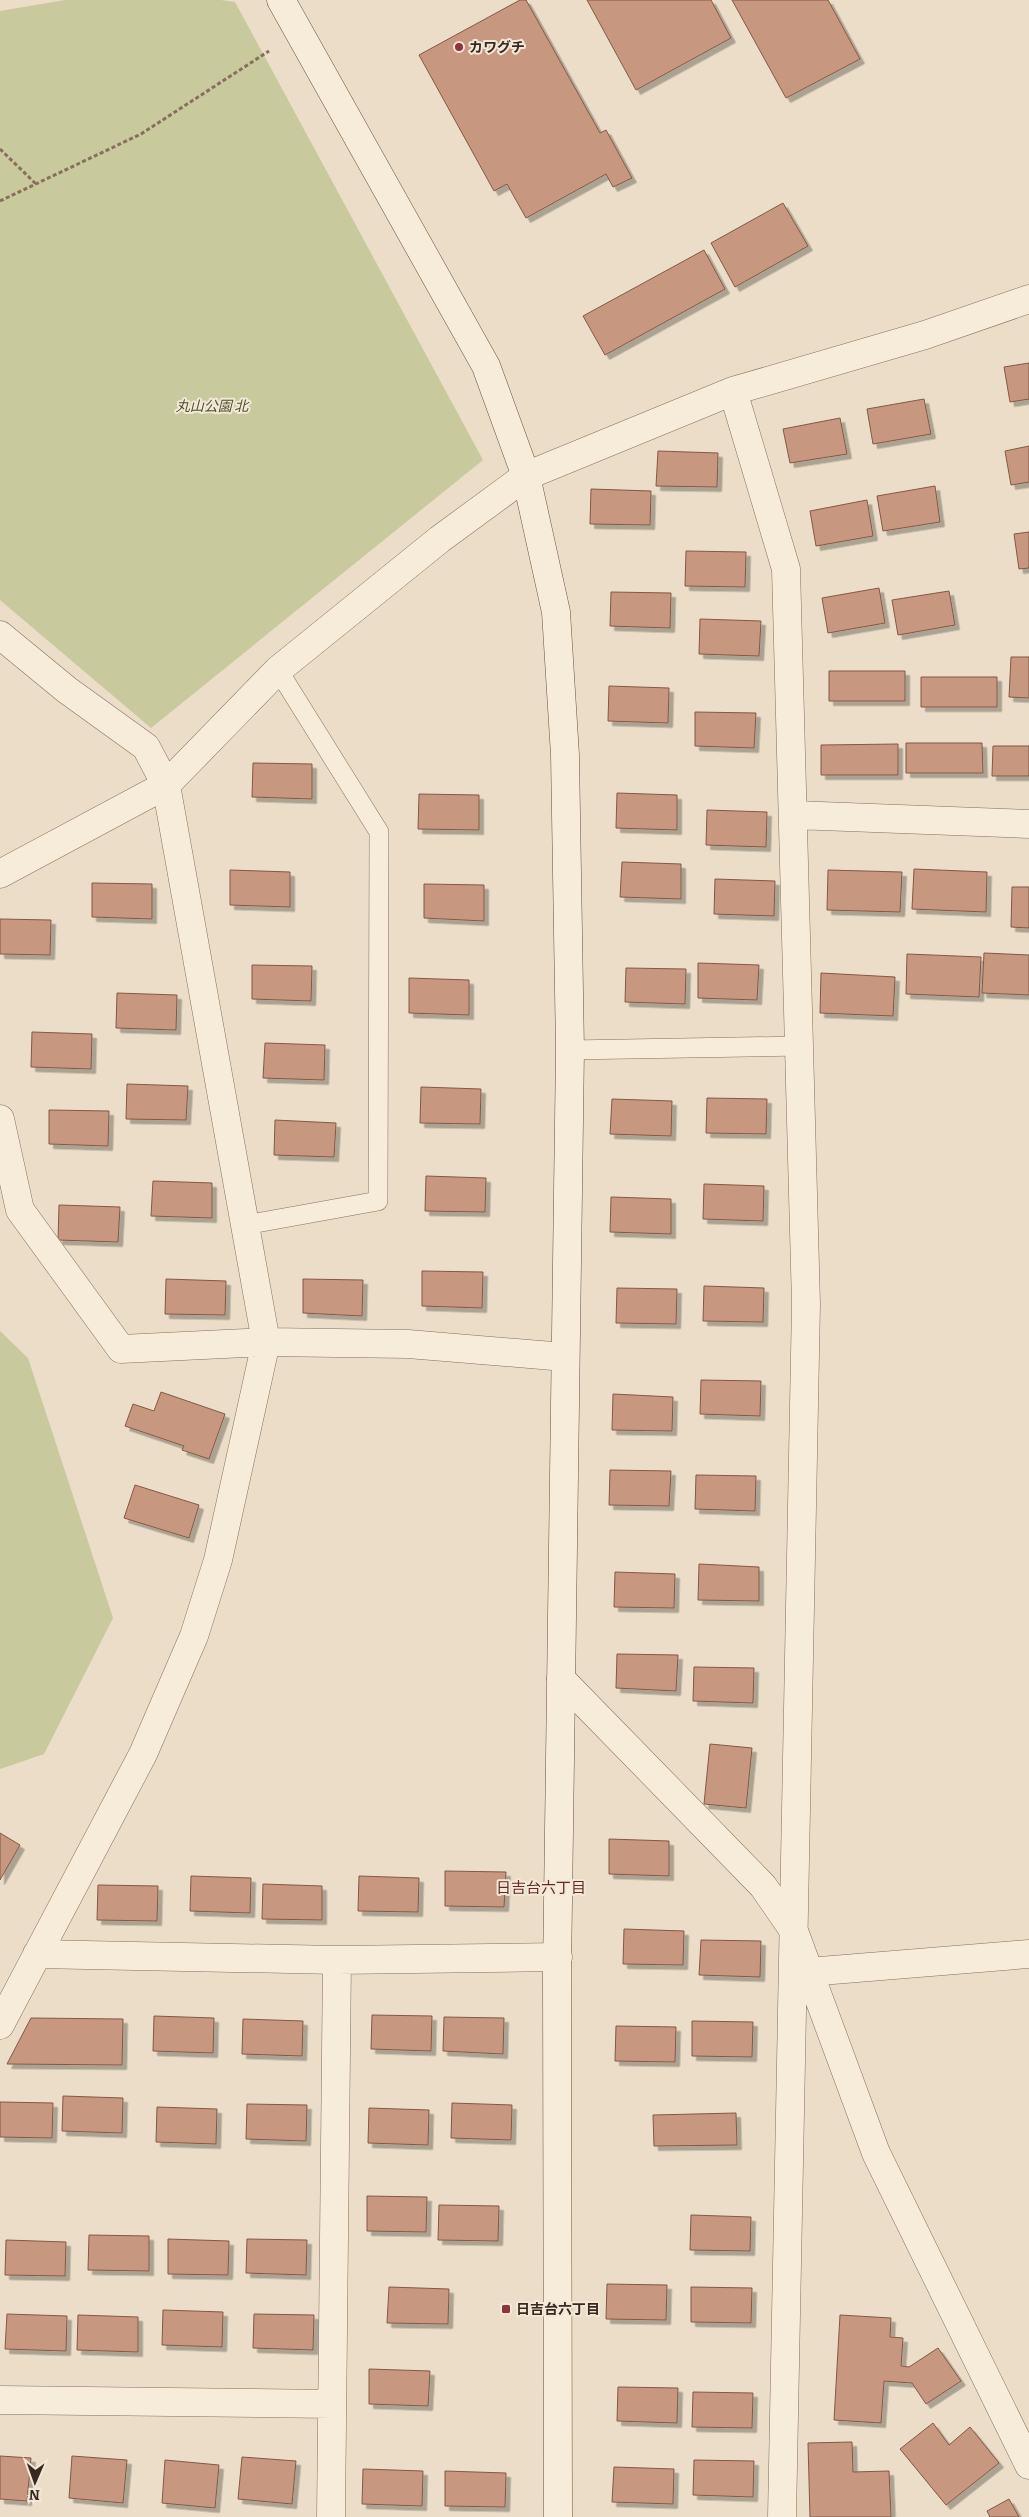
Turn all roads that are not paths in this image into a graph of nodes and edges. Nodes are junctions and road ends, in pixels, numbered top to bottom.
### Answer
1 (281, 0) edge
2 (1029, 299) edge
3 (733, 391) junction
4 (526, 476) junction
5 (0, 635) edge
6 (278, 670) junction
7 (166, 786) junction
8 (794, 815) junction
9 (1029, 824) edge
10 (0, 874) edge
11 (800, 1046) junction
12 (570, 1050) junction
13 (0, 1119) edge
14 (245, 1225) junction
15 (266, 1342) junction
16 (565, 1357) junction
17 (561, 1679) junction
18 (794, 1931) junction
19 (37, 1954) junction
20 (1029, 1954) edge
21 (558, 1956) junction
22 (337, 1960) junction
23 (808, 1972) junction
24 (0, 2024) edge
25 (0, 2400) edge
26 (332, 2404) junction
27 (1029, 2465) edge
28 (331, 2517) edge
29 (558, 2517) edge
30 (782, 2517) edge

1 - 4 street
2 - 3 street
3 - 4 street
3 - 8 street
4 - 6 street
4 - 12 street
5 - 7 street
6 - 7 street
6 - 14 lane
7 - 10 street
7 - 14 street
8 - 9 street
8 - 11 street
11 - 12 lane
11 - 18 street
12 - 16 street
13 - 15 street
14 - 15 street
15 - 16 street
15 - 19 street
16 - 17 street
17 - 18 street
17 - 21 street
18 - 23 street
18 - 30 street
19 - 22 street
19 - 24 street
20 - 23 street
21 - 22 street
21 - 29 street
22 - 26 street
23 - 27 street
25 - 26 street
26 - 28 street

